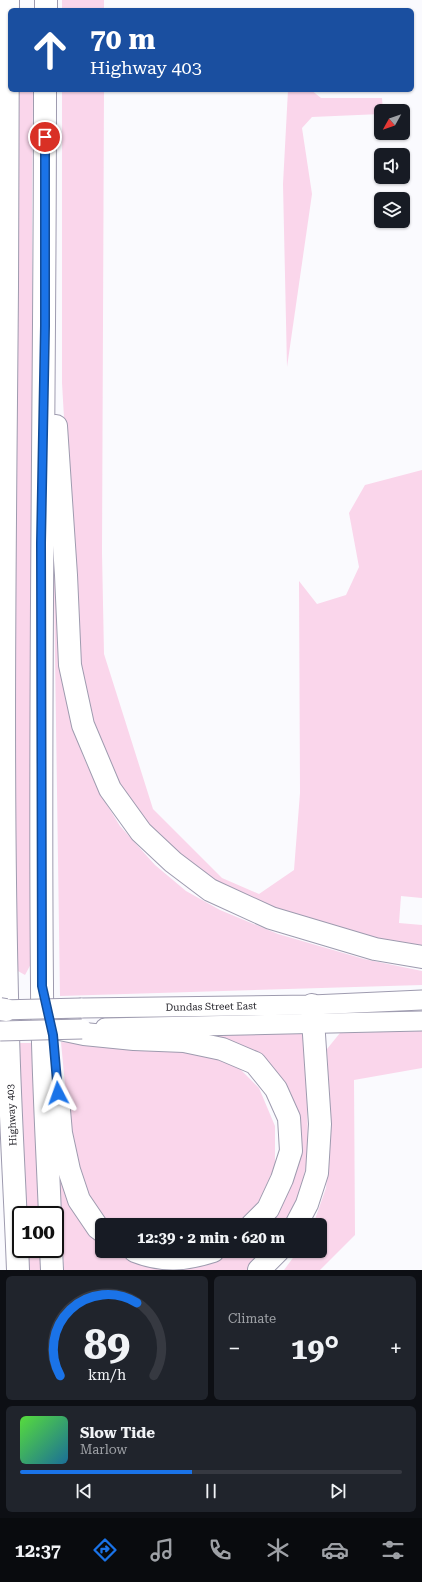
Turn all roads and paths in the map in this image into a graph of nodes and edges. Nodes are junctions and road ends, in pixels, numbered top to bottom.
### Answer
1 (8, 0) edge
2 (46, 92) edge
3 (7, 144) junction
4 (0, 171) edge
5 (45, 326) junction
6 (422, 956) edge
7 (0, 978) edge
8 (42, 986) junction
9 (422, 1000) edge
10 (2, 1010) edge
11 (313, 1014) junction
12 (422, 1021) edge
13 (60, 1029) joint
14 (83, 1031) junction
15 (4, 1034) edge
16 (50, 1206) edge
17 (259, 1218) edge
18 (300, 1218) edge
19 (95, 1223) edge
20 (51, 1258) edge
21 (158, 1258) edge
22 (184, 1258) edge
23 (271, 1258) edge
24 (18, 1270) edge
25 (52, 1270) edge
26 (259, 1270) edge

1 - 3 highway, Highway 403
2 - 5 highway
3 - 4 highway
3 - 15 highway, Highway 403
5 - 6 highway
5 - 8 highway
7 - 15 highway
8 - 16 highway
8 - 19 highway
9 - 11 main road, Dundas Street East
10 - 11 main road, Dundas Street East, bridge
11 - 12 main road, Dundas Street East
11 - 14 main road, Dundas Street East
11 - 18 highway
13 - 14 highway, bridge
13 - 15 main road, bridge
14 - 17 highway
15 - 24 highway, Highway 403
20 - 25 highway
21 - 22 highway
23 - 26 highway

